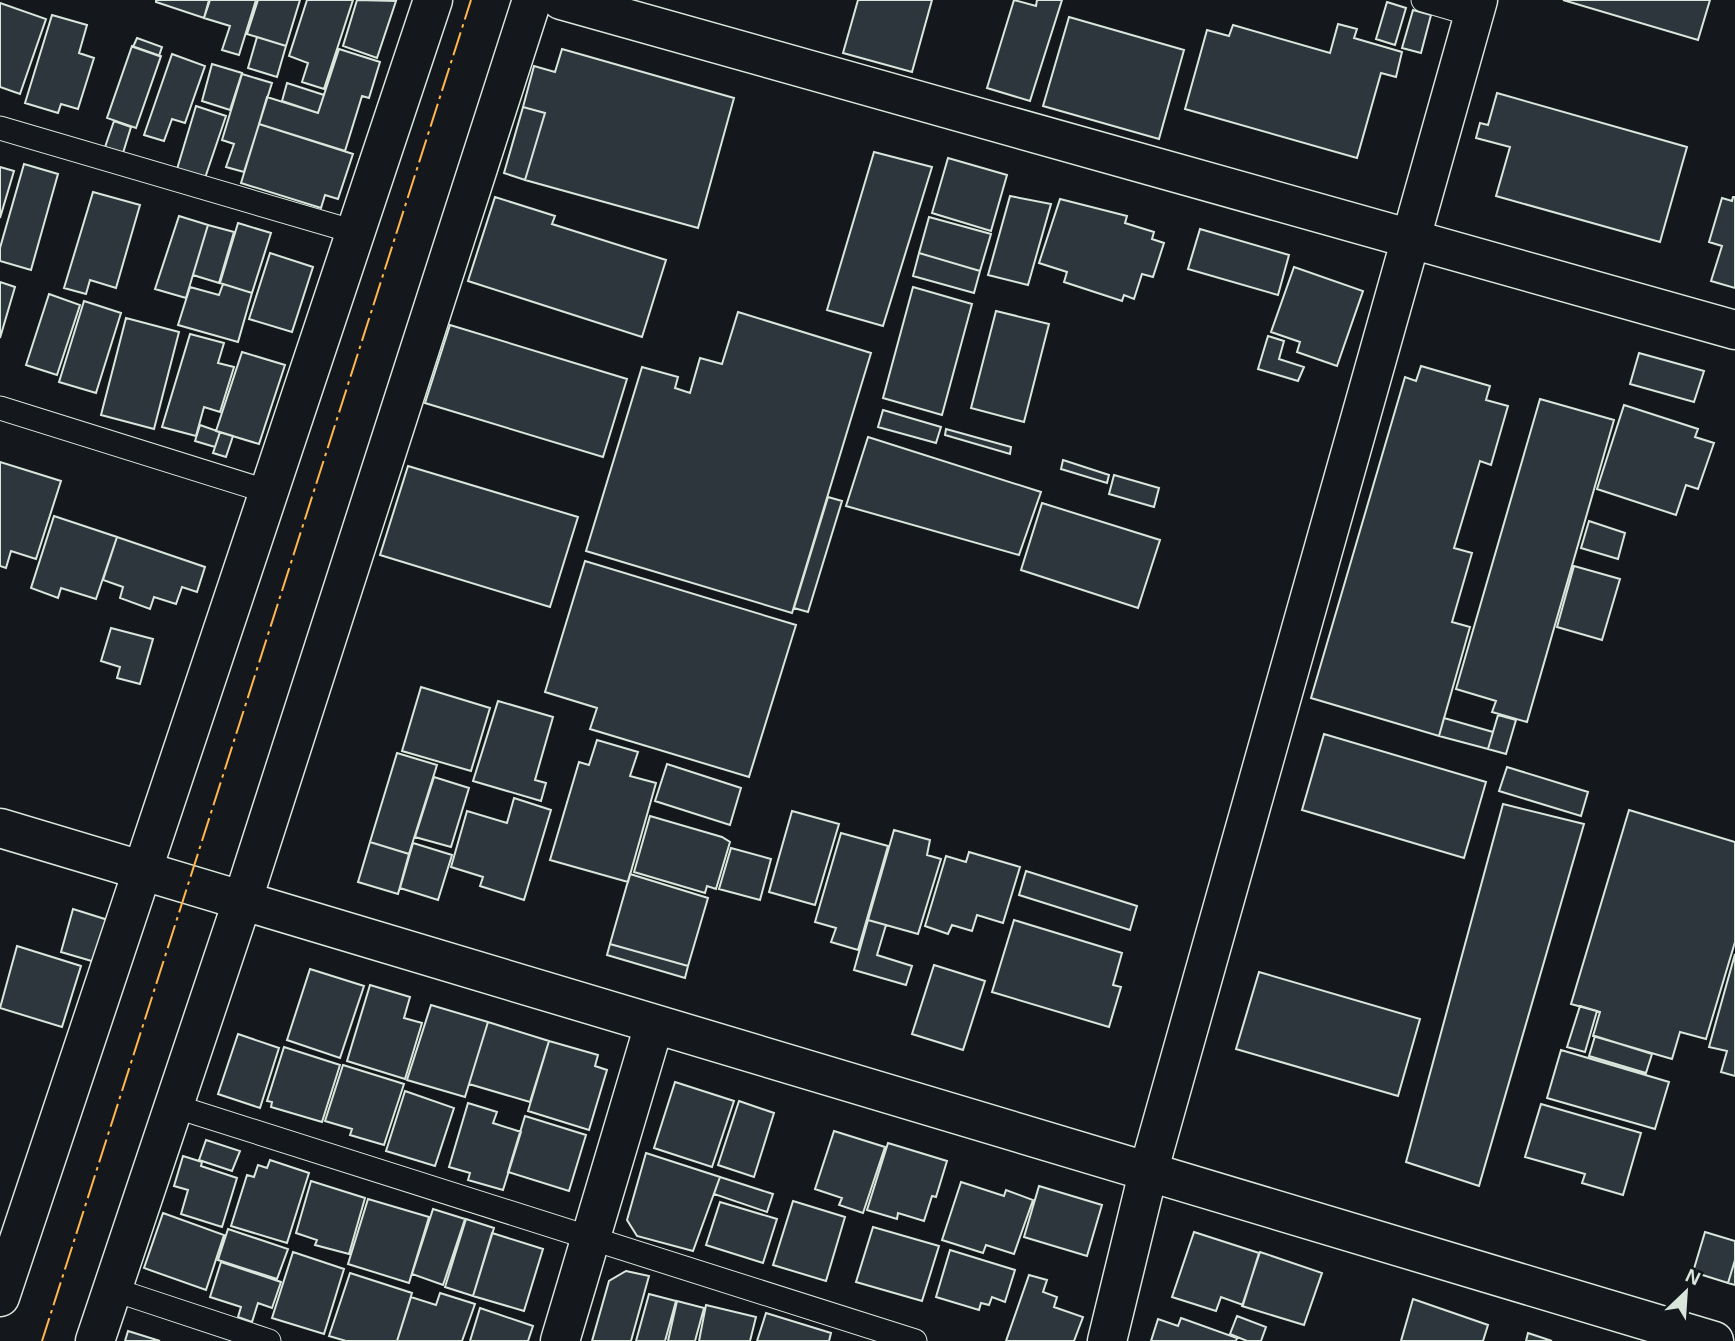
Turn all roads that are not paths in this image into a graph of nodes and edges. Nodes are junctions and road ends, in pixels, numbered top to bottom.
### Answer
1 (433, 0) edge
2 (532, 0) edge
3 (561, 0) edge
4 (1423, 0) edge
5 (1476, 7) edge
6 (0, 128) edge
7 (355, 232) junction
8 (1409, 241) junction
9 (1735, 330) edge
10 (0, 408) edge
11 (269, 492) junction
12 (0, 828) edge
13 (142, 869) junction
14 (243, 899) junction
15 (654, 1025) junction
16 (173, 1106) junction
17 (1149, 1169) junction
18 (590, 1237) junction
19 (112, 1289) junction
20 (0, 1297) edge
21 (1697, 1339) edge
22 (95, 1341) edge
23 (270, 1341) edge
24 (560, 1341) edge
25 (915, 1341) edge
26 (1107, 1341) edge

1 - 7 street
2 - 14 street
3 - 8 street
4 - 5 lane
5 - 8 street
6 - 7 lane
7 - 11 street
8 - 9 street
8 - 17 street
10 - 11 lane
11 - 13 street
12 - 13 street
13 - 14 street
13 - 20 street
14 - 15 street
14 - 16 street
15 - 17 street
15 - 18 street
16 - 18 lane
16 - 19 street
17 - 21 street
17 - 26 street
18 - 24 street
18 - 25 lane
19 - 22 street
19 - 23 lane

